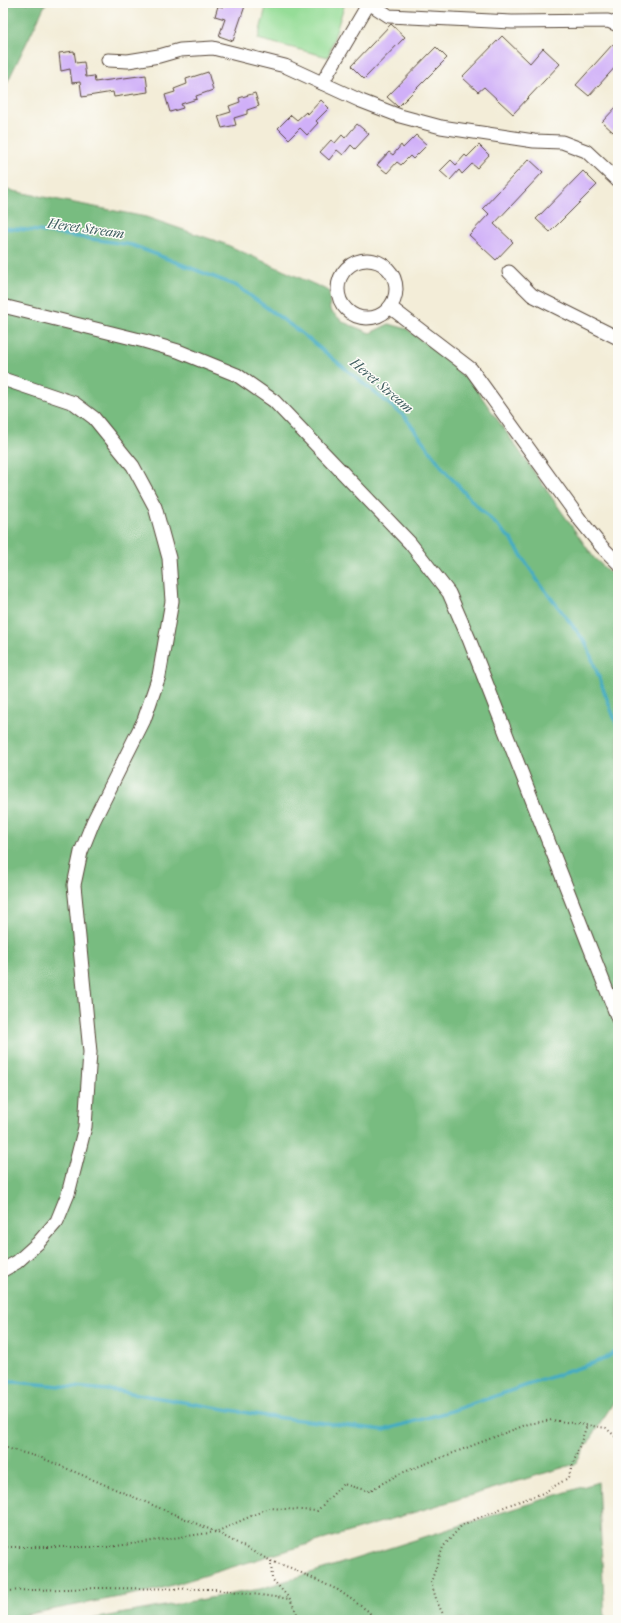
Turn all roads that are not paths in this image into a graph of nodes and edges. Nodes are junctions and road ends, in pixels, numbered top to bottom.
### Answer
1 (369, 3) edge
2 (618, 25) edge
3 (108, 60) dead end
4 (322, 83) junction
5 (618, 181) edge
6 (509, 272) dead end
7 (3, 306) edge
8 (390, 307) junction
9 (618, 338) edge
10 (3, 379) edge
11 (618, 563) edge
12 (618, 1019) edge
13 (3, 1270) edge

1 - 2 street
1 - 4 street
3 - 4 street
4 - 5 street
6 - 9 street
7 - 12 street
8 - 8 street
8 - 11 street
10 - 13 street

